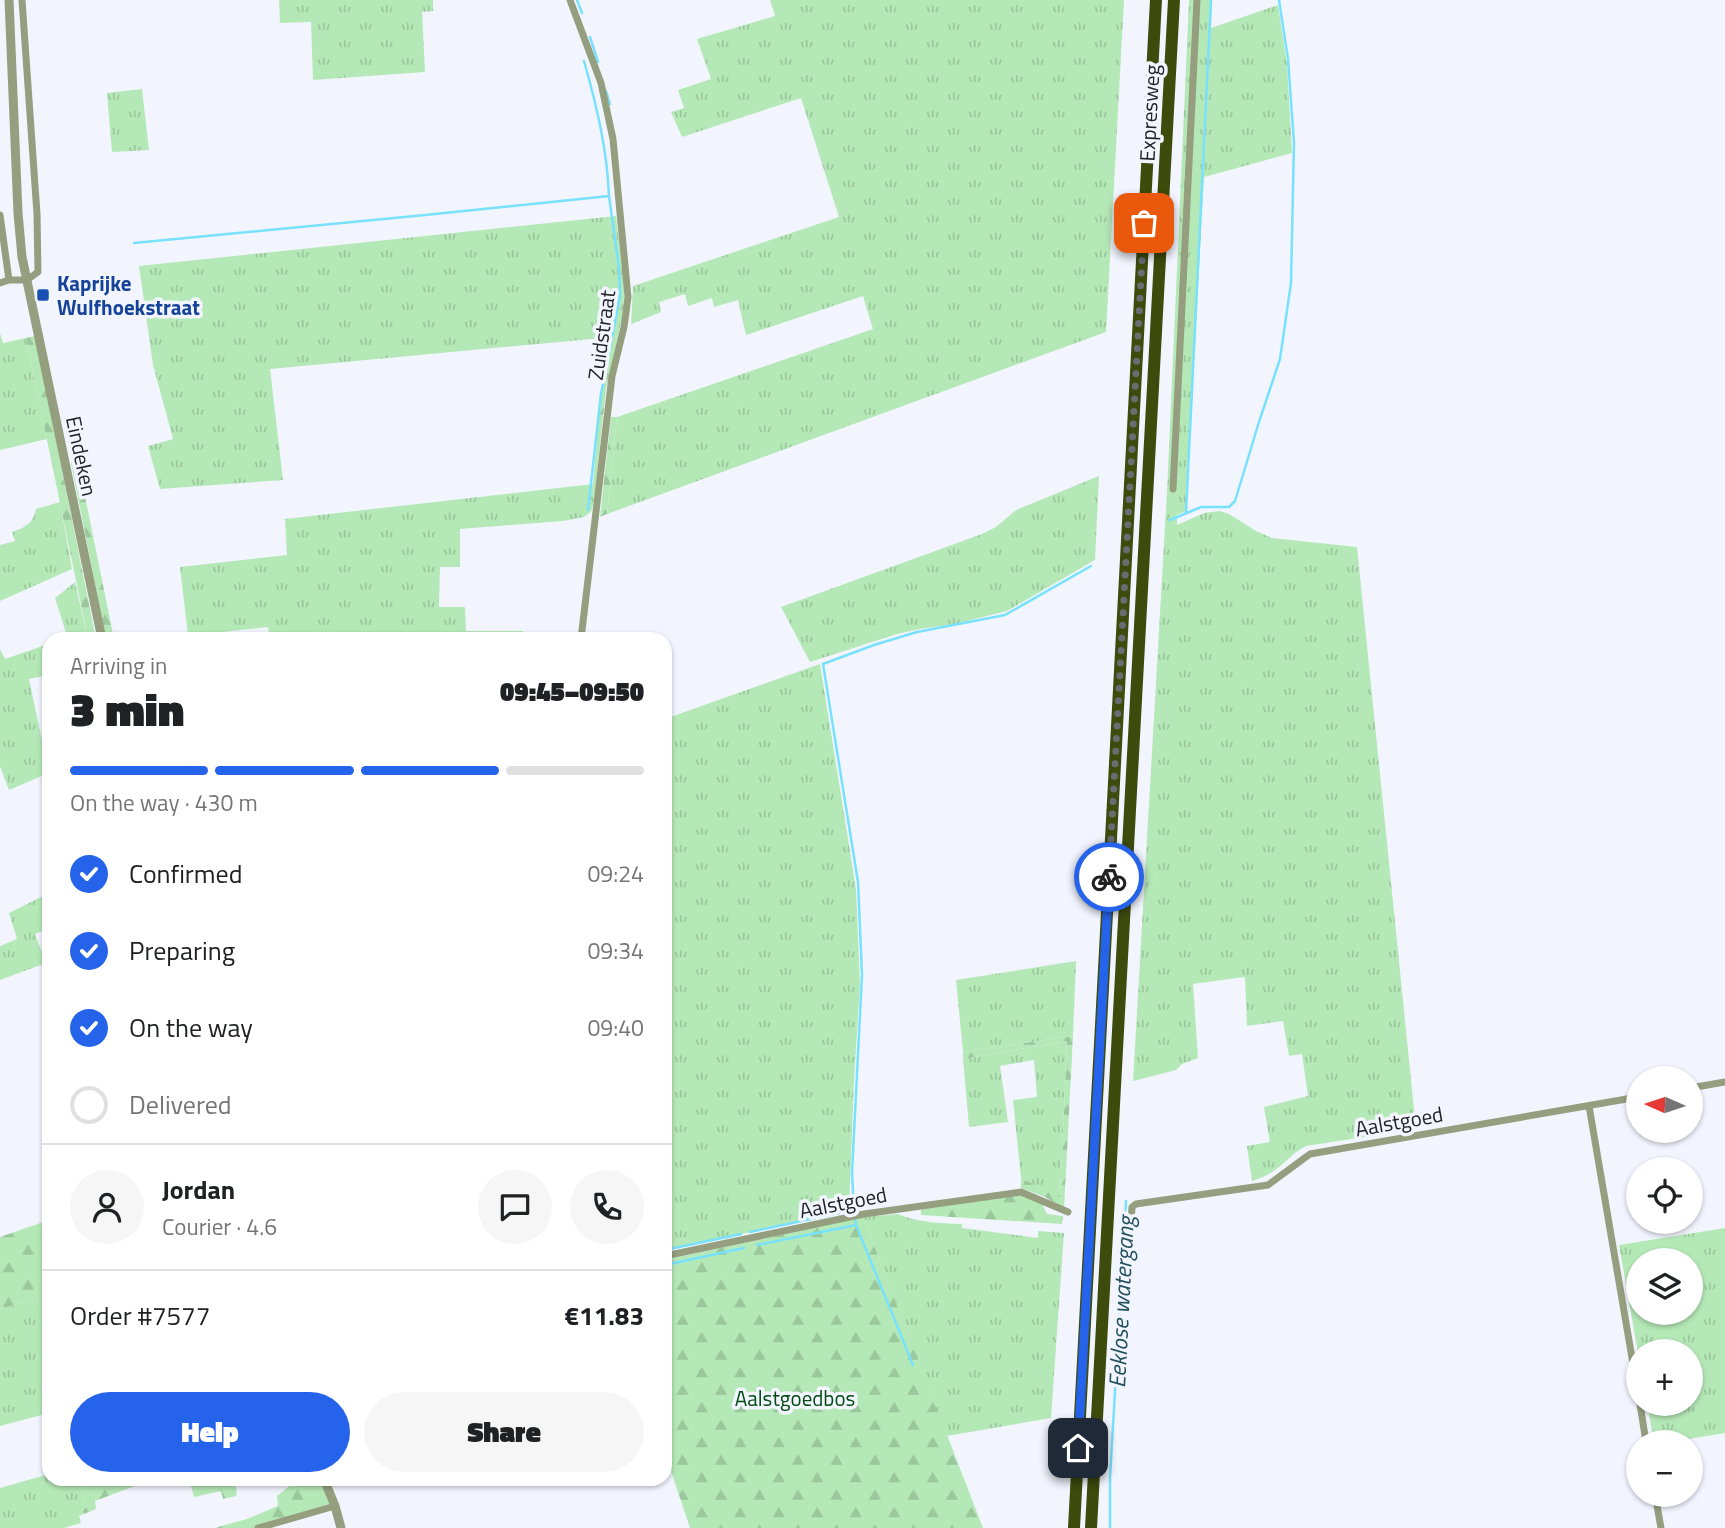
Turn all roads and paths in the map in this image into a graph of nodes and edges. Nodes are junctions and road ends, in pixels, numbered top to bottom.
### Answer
1 (9, 0) edge
2 (22, 0) edge
3 (570, 0) edge
4 (1156, 0) edge
5 (1174, 0) edge
6 (1197, 0) edge
7 (0, 215) edge
8 (9, 280) junction
9 (27, 280) junction
10 (0, 283) edge
11 (1173, 489) dead end
12 (101, 632) edge
13 (582, 632) edge
14 (1725, 1082) edge
15 (1703, 1086) edge
16 (1626, 1099) edge
17 (1589, 1106) junction
18 (1068, 1212) dead end
19 (1130, 1241) dead end
20 (672, 1255) edge
21 (1629, 1339) edge
22 (327, 1486) edge
23 (335, 1506) junction
24 (1657, 1507) edge
25 (258, 1528) edge
26 (341, 1528) edge
27 (1074, 1528) edge
28 (1091, 1528) edge
29 (1661, 1528) edge

1 - 9 street, Eindeken
2 - 9 street
3 - 13 street, Zuidstraat
4 - 27 highway, Expresweg
5 - 28 highway, Expresweg
6 - 11 street
7 - 8 street
8 - 9 street
8 - 10 street
9 - 12 street, Eindeken
14 - 15 street
16 - 17 street, Aalstgoed
17 - 19 street, Aalstgoed
17 - 21 street
18 - 20 street, Aalstgoed
22 - 23 street
23 - 25 street
23 - 26 street
24 - 29 street

